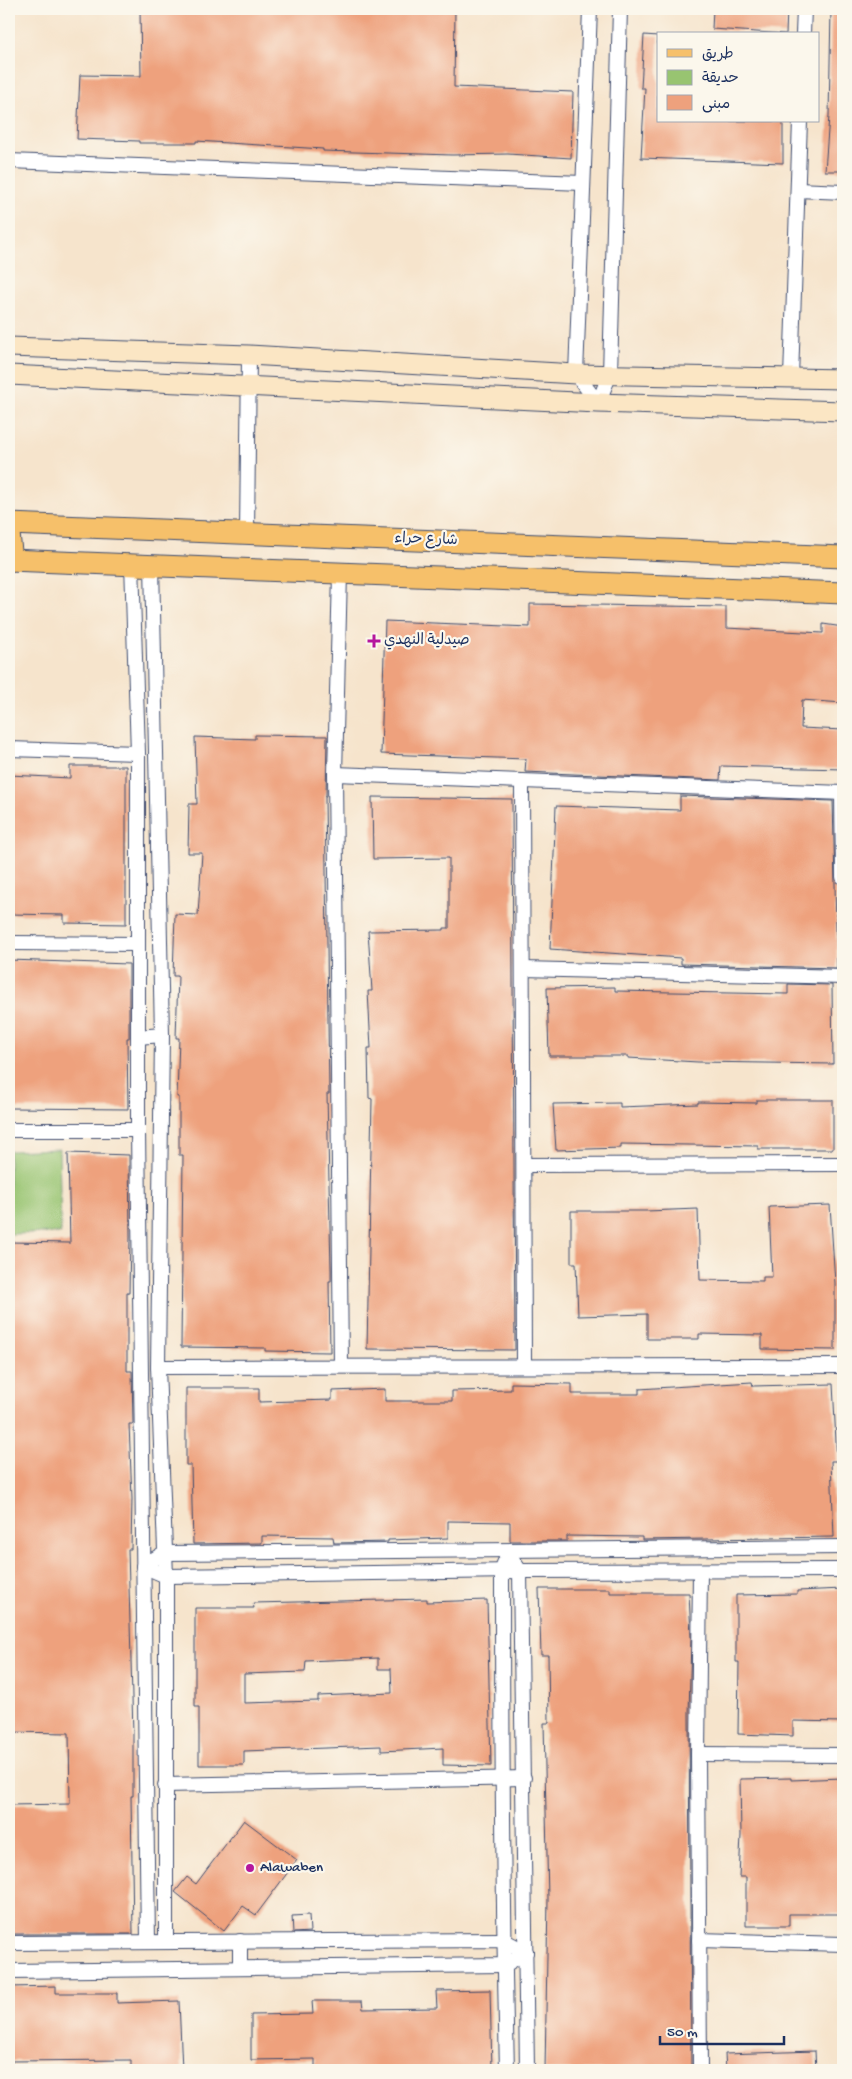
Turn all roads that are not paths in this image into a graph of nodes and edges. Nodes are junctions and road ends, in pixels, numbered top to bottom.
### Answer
1 (590, 9) edge
2 (620, 9) edge
3 (804, 9) edge
4 (803, 32) edge
5 (800, 122) edge
6 (9, 161) edge
7 (583, 183) junction
8 (798, 190) junction
9 (843, 192) edge
10 (9, 347) edge
11 (249, 355) junction
12 (576, 374) junction
13 (610, 374) junction
14 (9, 375) edge
15 (791, 377) junction
16 (843, 379) edge
17 (248, 385) junction
18 (598, 403) junction
19 (843, 411) edge
20 (9, 524) edge
21 (247, 533) junction
22 (9, 534) edge
23 (843, 557) edge
24 (10, 560) edge
25 (142, 564) junction
26 (340, 573) junction
27 (843, 592) edge
28 (9, 749) edge
29 (138, 753) junction
30 (335, 774) junction
31 (522, 781) junction
32 (843, 793) edge
33 (843, 876) edge
34 (9, 943) edge
35 (138, 944) junction
36 (523, 969) junction
37 (843, 977) edge
38 (162, 1035) junction
39 (138, 1037) junction
40 (9, 1130) edge
41 (138, 1130) junction
42 (843, 1164) edge
43 (524, 1165) junction
44 (341, 1366) junction
45 (524, 1366) junction
46 (843, 1366) edge
47 (158, 1367) junction
48 (843, 1546) edge
49 (507, 1551) junction
50 (164, 1553) junction
51 (143, 1566) junction
52 (843, 1570) edge
53 (520, 1571) junction
54 (700, 1571) junction
55 (502, 1572) junction
56 (166, 1576) junction
57 (698, 1754) junction
58 (843, 1755) edge
59 (502, 1777) junction
60 (524, 1778) junction
61 (165, 1785) junction
62 (503, 1940) junction
63 (699, 1940) junction
64 (166, 1941) junction
65 (240, 1941) junction
66 (148, 1942) junction
67 (9, 1943) edge
68 (843, 1944) edge
69 (526, 1952) junction
70 (505, 1965) junction
71 (240, 1968) junction
72 (9, 1970) edge
73 (507, 2070) edge
74 (527, 2070) edge
75 (700, 2070) edge

1 - 7 street
2 - 13 street
3 - 4 street
5 - 8 street
6 - 7 street
7 - 12 street
8 - 9 street
8 - 15 street
10 - 11 street
11 - 12 street
11 - 17 street
12 - 13 street
12 - 18 street
13 - 15 street
13 - 18 street
14 - 17 street
15 - 16 street
17 - 18 street
17 - 21 street
18 - 19 street
20 - 21 main road, شارع حراء
21 - 23 main road, شارع حراء
22 - 24 main road
24 - 25 main road
25 - 26 main road
25 - 29 street
25 - 38 street
26 - 27 main road
26 - 30 street
28 - 29 street
29 - 35 street
30 - 31 street
30 - 44 street
31 - 32 street
31 - 36 street
32 - 33 street
34 - 35 street
35 - 39 street
36 - 37 street
36 - 43 street
38 - 39 street
38 - 47 street
39 - 41 street
40 - 41 street
41 - 51 street
42 - 43 street
43 - 45 street
44 - 45 street
44 - 47 street
45 - 46 street
47 - 50 street
48 - 49 street
49 - 50 street
49 - 53 street
49 - 55 street
50 - 51 street
50 - 56 street
51 - 56 street
51 - 66 street
52 - 54 street
53 - 54 street
53 - 55 street
53 - 60 street
54 - 57 street
55 - 56 street
55 - 59 street
56 - 61 street
57 - 58 street
57 - 63 street
59 - 60 street
59 - 61 street
59 - 62 street
60 - 69 street
61 - 64 street
62 - 65 street
62 - 69 street
62 - 70 street
63 - 68 street
63 - 75 street
64 - 65 street
64 - 66 street
65 - 71 street
66 - 67 street
69 - 70 street
69 - 74 street
70 - 71 street
70 - 73 street
71 - 72 street

